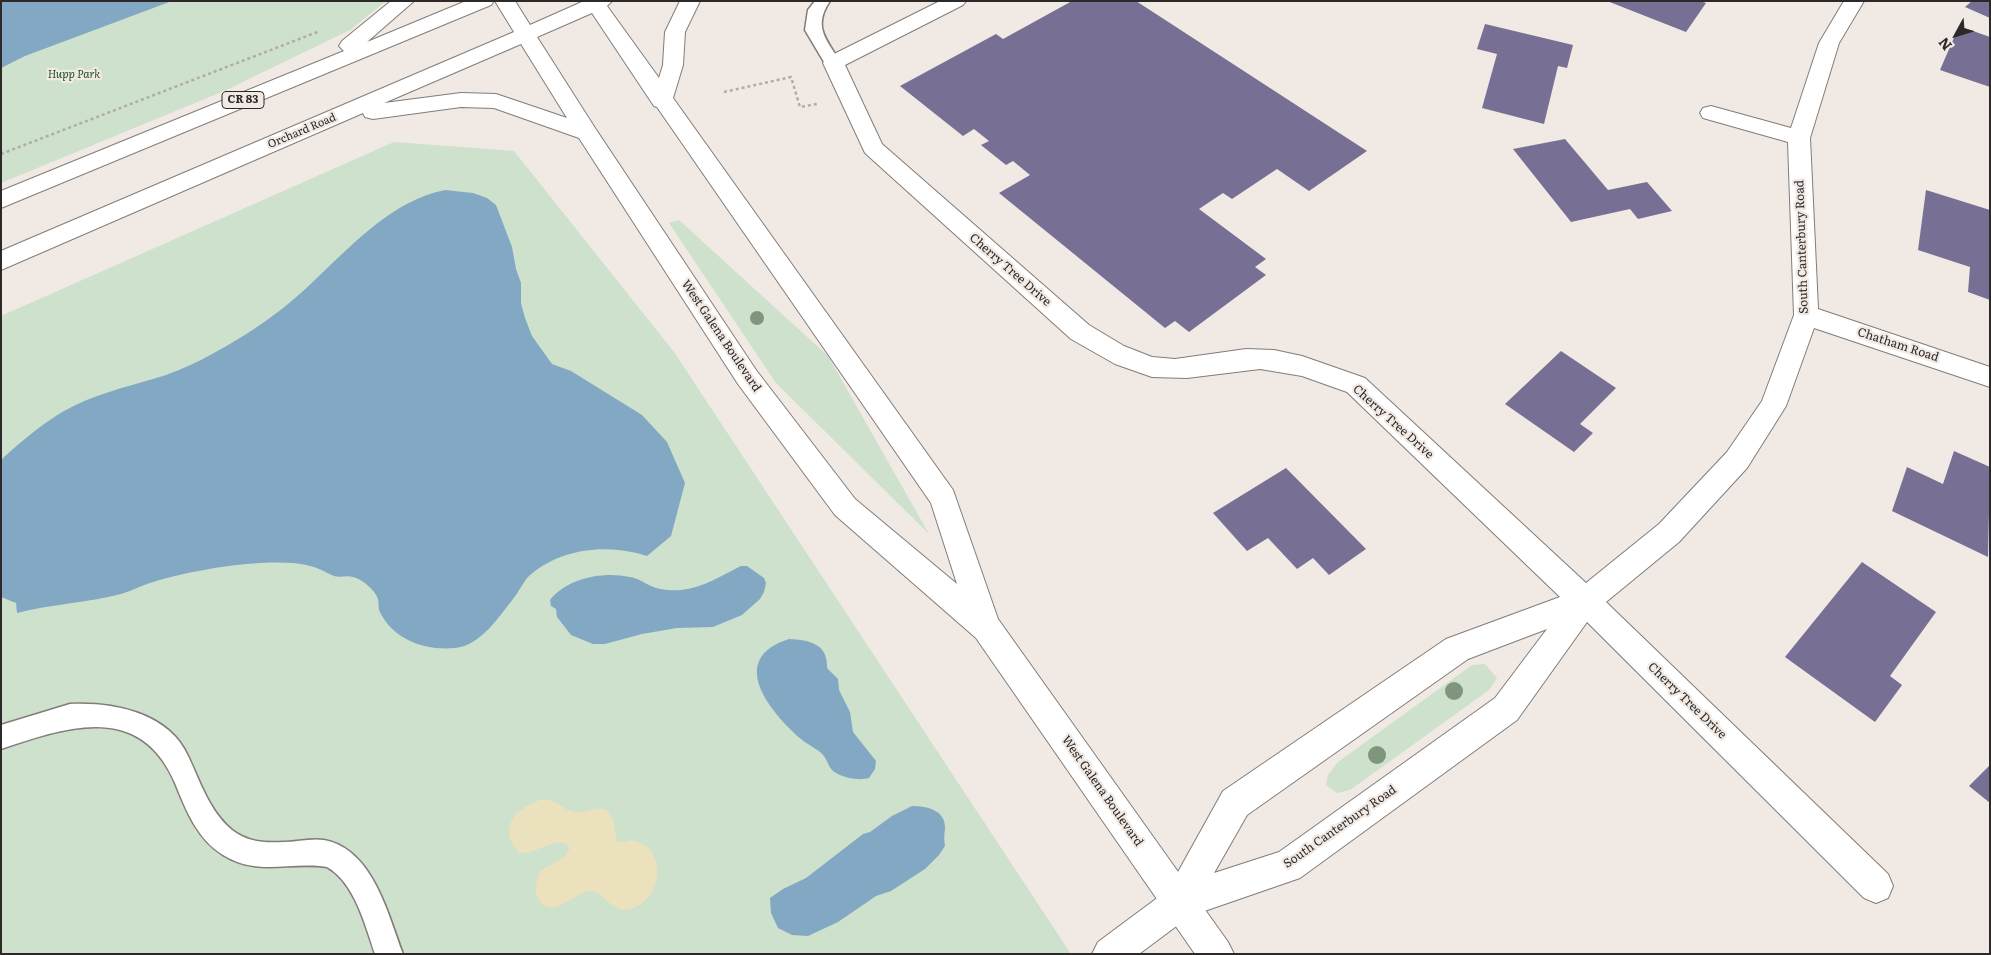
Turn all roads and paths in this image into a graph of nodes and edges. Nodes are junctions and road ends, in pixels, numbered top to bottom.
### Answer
1 (404, 1) edge
2 (484, 1) edge
3 (505, 1) edge
4 (690, 1) edge
5 (823, 1) edge
6 (956, 1) edge
7 (1854, 1) edge
8 (597, 2) edge
9 (327, 28) dead end
10 (524, 35) junction
11 (834, 63) junction
12 (317, 70) junction
13 (724, 92) dead end
14 (662, 101) junction
15 (818, 104) dead end
16 (1711, 113) dead end
17 (328, 120) junction
18 (587, 133) junction
19 (1799, 138) junction
20 (1, 154) edge
21 (1, 200) edge
22 (1, 260) edge
23 (1806, 315) junction
24 (1990, 377) edge
25 (1585, 602) junction
26 (987, 628) junction
27 (1, 737) edge
28 (1876, 886) dead end
29 (1180, 902) junction
30 (389, 954) edge
31 (1110, 954) edge
32 (1216, 954) edge

1 - 12 main road
2 - 12 main road, CR 83
3 - 10 main road, West Galena Boulevard
4 - 14 main road
5 - 11 lane
6 - 11 main road
7 - 19 main road, South Canterbury Road
8 - 10 main road, Orchard Road
8 - 14 main road, West Galena Boulevard
9 - 20 path
10 - 17 main road, Orchard Road
10 - 18 main road, West Galena Boulevard
11 - 25 main road, Cherry Tree Drive
12 - 21 main road, CR 83
13 - 15 path
14 - 26 main road, West Galena Boulevard
16 - 19 main road
17 - 18 main road
17 - 22 main road, Orchard Road
18 - 26 main road, West Galena Boulevard
19 - 23 main road, South Canterbury Road
23 - 24 main road, Chatham Road
23 - 25 main road, South Canterbury Road
25 - 28 main road, Cherry Tree Drive
25 - 29 main road, South Canterbury Road
25 - 29 main road, South Canterbury Road
26 - 29 main road, West Galena Boulevard
27 - 30 lane
29 - 31 main road
29 - 32 main road, West Galena Boulevard

